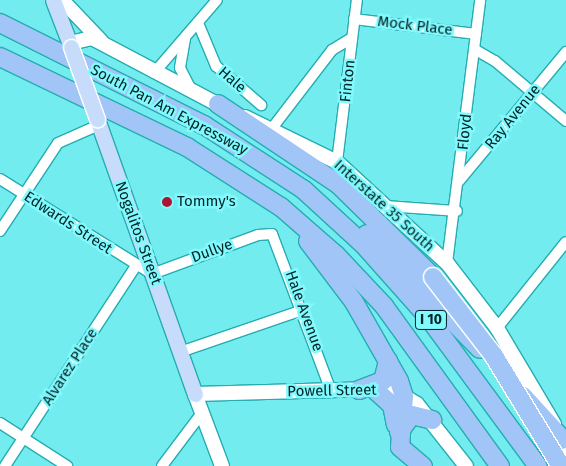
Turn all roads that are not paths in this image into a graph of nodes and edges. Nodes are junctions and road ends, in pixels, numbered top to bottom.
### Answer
1 (53, 0) edge
2 (62, 0) edge
3 (217, 0) edge
4 (357, 0) edge
5 (480, 0) edge
6 (354, 19) junction
7 (0, 23) edge
8 (198, 23) junction
9 (476, 34) junction
10 (186, 36) junction
11 (352, 38) junction
12 (103, 43) junction
13 (70, 45) junction
14 (474, 49) junction
15 (566, 52) edge
16 (0, 57) edge
17 (154, 72) junction
18 (192, 91) junction
19 (533, 93) junction
20 (218, 104) junction
21 (261, 105) dead end
22 (566, 121) edge
23 (98, 122) junction
24 (273, 127) junction
25 (337, 162) junction
26 (0, 179) edge
27 (460, 181) junction
28 (304, 190) junction
29 (24, 194) junction
30 (387, 206) junction
31 (281, 207) junction
32 (456, 211) junction
33 (0, 231) edge
34 (272, 234) joint
35 (566, 242) edge
36 (447, 263) junction
37 (136, 267) junction
38 (152, 274) junction
39 (302, 310) junction
40 (497, 328) junction
41 (180, 352) junction
42 (388, 361) junction
43 (367, 390) junction
44 (332, 391) junction
45 (195, 394) junction
46 (404, 396) junction
47 (202, 413) junction
48 (432, 420) junction
49 (0, 423) edge
50 (398, 437) junction
51 (24, 438) junction
52 (565, 440) edge
53 (566, 461) edge
54 (5, 466) edge
55 (67, 466) edge
56 (162, 466) edge
57 (222, 466) edge
58 (423, 466) edge
59 (466, 466) edge
60 (500, 466) edge
61 (538, 466) edge
62 (561, 466) edge

1 - 13 main road, Nogalitos Street
2 - 12 main road, Interstate 35 South
3 - 8 street
4 - 6 street, Finton
5 - 9 street, Floyd
6 - 9 street, Mock Place
6 - 11 street, Finton
7 - 28 highway, South Pan Am Expressway / I 10
8 - 10 street
8 - 21 street, Hale
9 - 14 street, Floyd
10 - 17 street
10 - 18 street
11 - 24 street
11 - 25 street, Finton
12 - 13 main road, Interstate 35 South
12 - 17 main road, Interstate 35 South
13 - 23 main road, Nogalitos Street, bridge
14 - 19 street
14 - 27 street, Floyd
15 - 19 street, Ray Avenue
16 - 31 highway, South Pan Am Expressway / I 10
17 - 18 main road, Interstate 35 South
18 - 20 main road, Interstate 35 South
19 - 22 street
19 - 27 street, Ray Avenue
20 - 24 main road, Interstate 35 South
20 - 62 highway, bridge
23 - 29 street
23 - 38 main road, Nogalitos Street
24 - 25 main road, Interstate 35 South
25 - 30 main road, Interstate 35 South
26 - 29 street, Edwards Street
27 - 32 street, Floyd
28 - 52 highway
28 - 61 highway, South Pan Am Expressway / I 10
29 - 33 street
29 - 37 street, Edwards Street
30 - 32 street
30 - 36 main road, Interstate 35 South
31 - 42 highway
31 - 60 highway, South Pan Am Expressway / I 10
32 - 36 street, Floyd
34 - 38 street, Dullye
34 - 39 street, Hale Avenue
35 - 40 street
36 - 40 main road, Interstate 35 South
37 - 38 street, Edwards Street
37 - 51 street, Alvarez Place
38 - 41 main road, Nogalitos Street
39 - 41 street
39 - 44 street, Hale Avenue
40 - 52 main road, Interstate 35 South
41 - 45 main road, Nogalitos Street
42 - 43 highway
42 - 46 highway
43 - 44 main road, Powell Street
43 - 46 main road, Powell Street
43 - 50 highway
44 - 45 main road, Powell Street
45 - 47 main road, Nogalitos Street
46 - 48 main road, Powell Street
46 - 50 highway
47 - 56 street
47 - 57 main road, Nogalitos Street
48 - 50 highway
48 - 59 main road, Powell Street
49 - 51 street
50 - 58 highway
51 - 54 street, Alvarez Place
51 - 55 street
52 - 53 main road, Interstate 35 South

